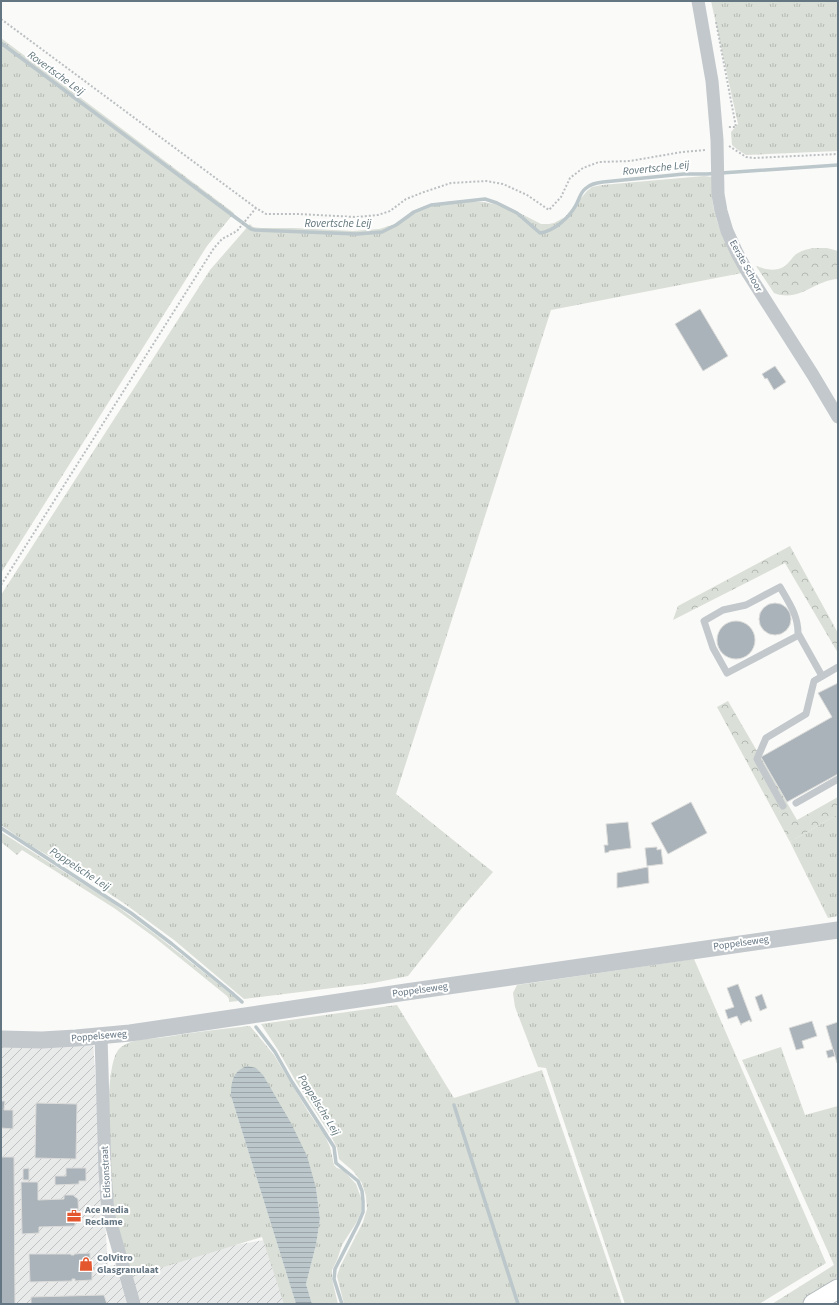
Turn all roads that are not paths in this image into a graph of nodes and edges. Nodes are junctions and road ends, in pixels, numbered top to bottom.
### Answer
1 (698, 1) edge
2 (838, 417) edge
3 (799, 634) junction
4 (838, 667) edge
5 (822, 676) junction
6 (838, 779) edge
7 (796, 803) dead end
8 (783, 806) dead end
9 (838, 930) edge
10 (101, 1036) junction
11 (1, 1039) edge
12 (838, 1289) edge
13 (134, 1304) edge
14 (814, 1304) edge

1 - 2 street, Eerste Schoor
3 - 3 lane
3 - 5 lane
4 - 5 lane
5 - 8 lane
6 - 7 lane
9 - 10 street, Poppelseweg
10 - 11 street, Poppelseweg
10 - 13 street, Edisonstraat
12 - 14 main road

